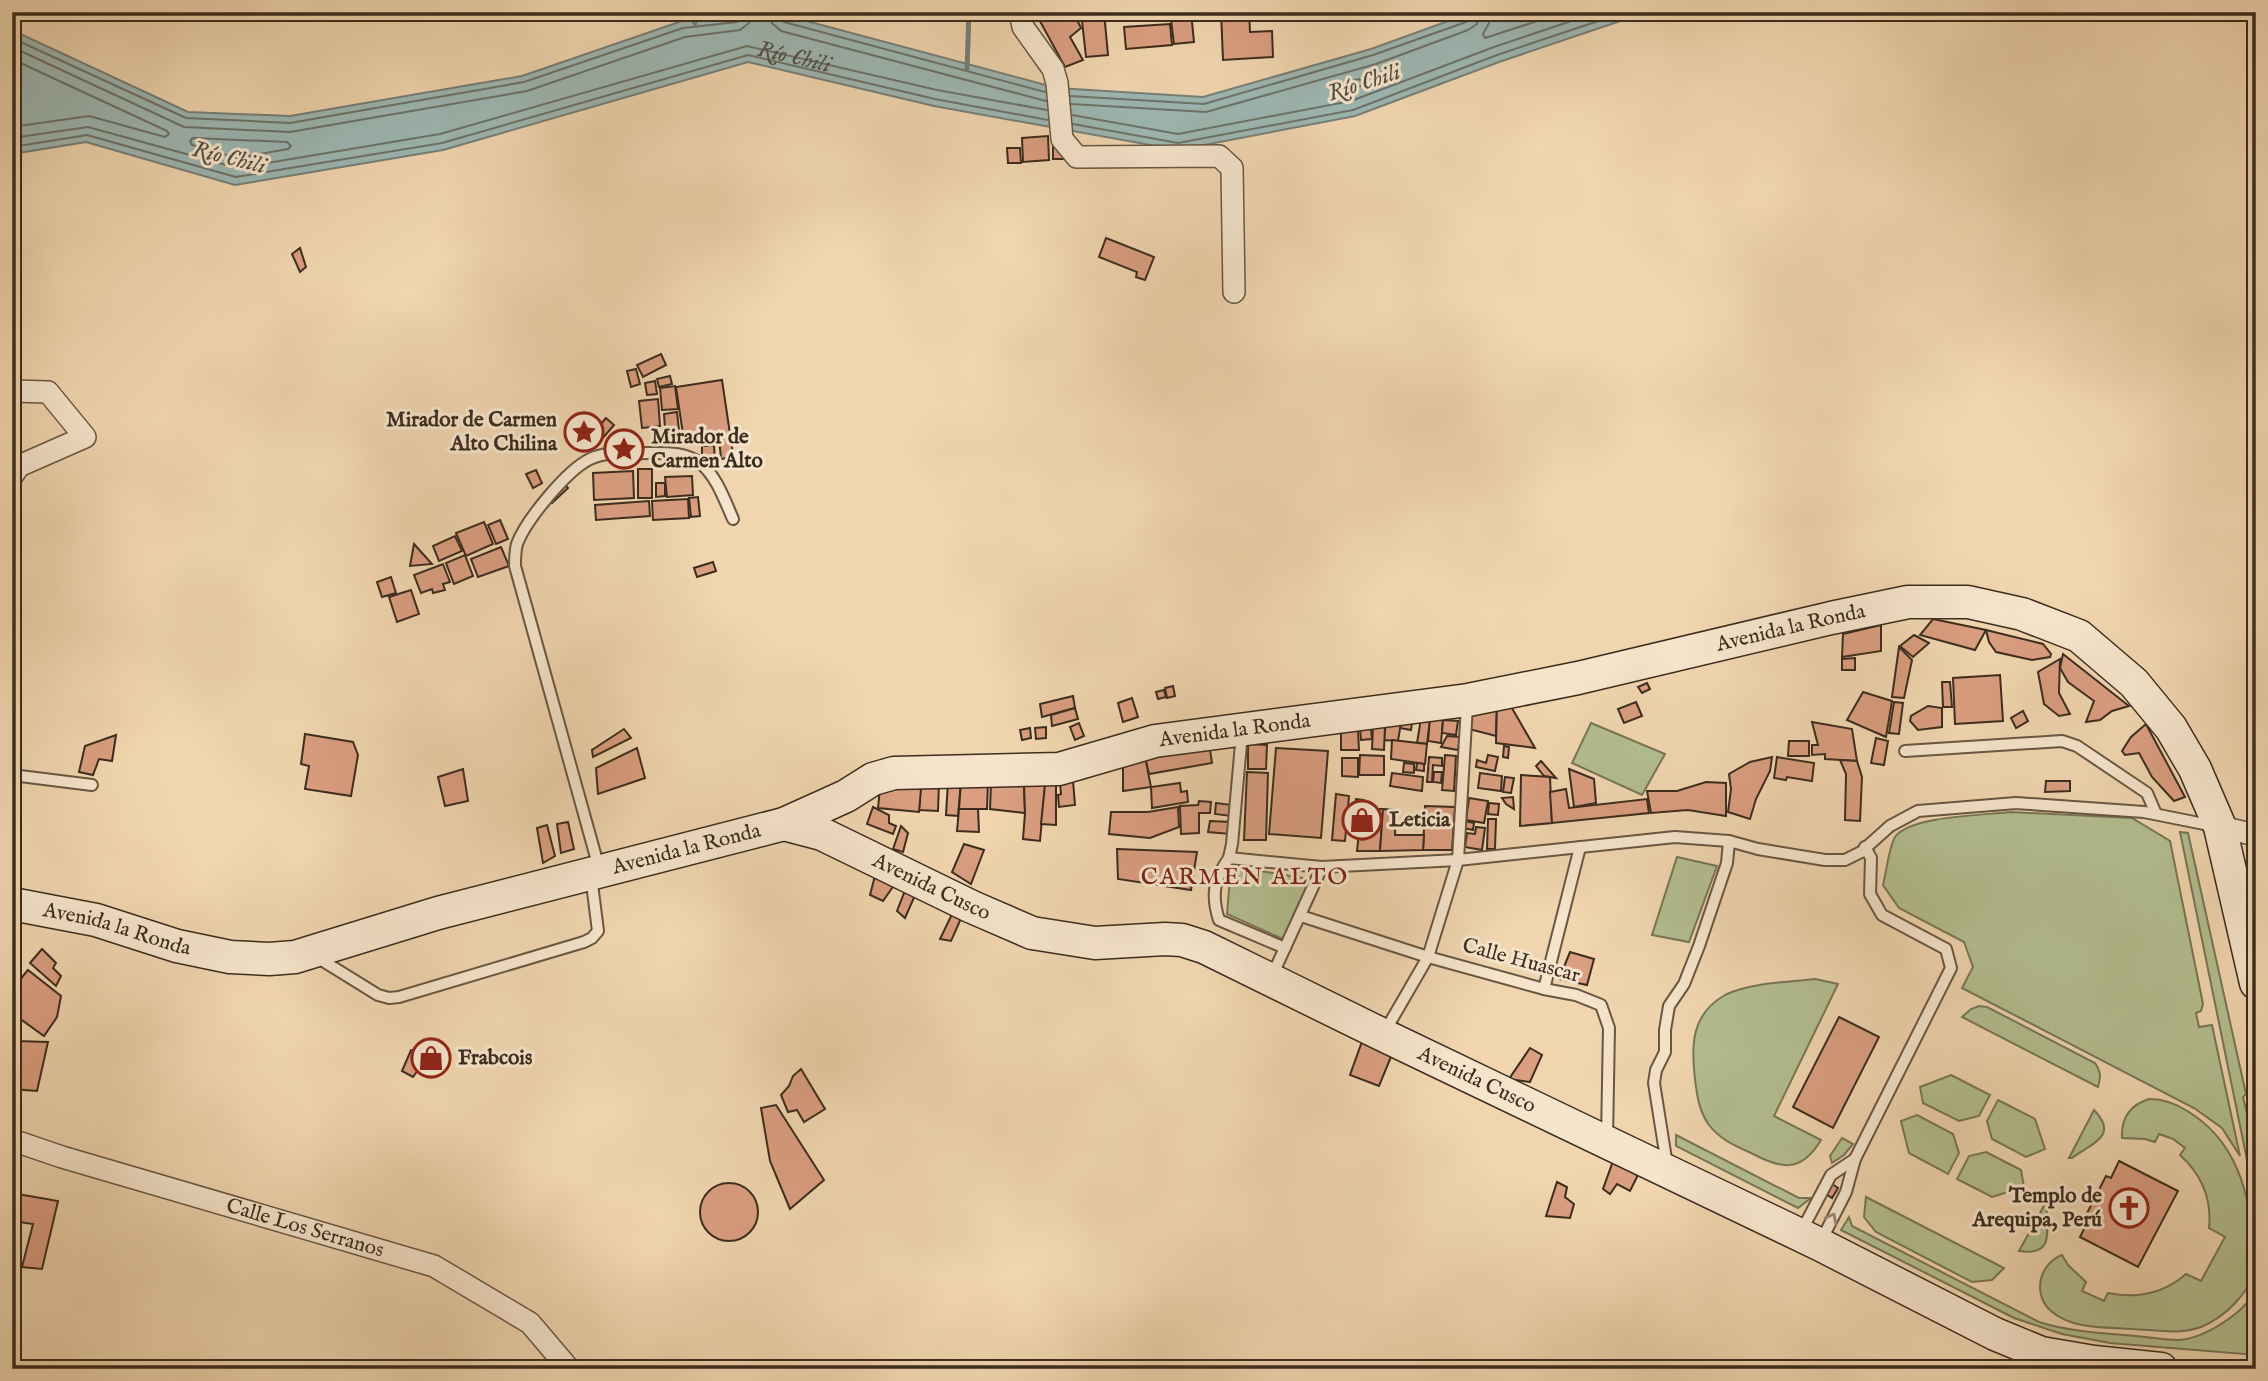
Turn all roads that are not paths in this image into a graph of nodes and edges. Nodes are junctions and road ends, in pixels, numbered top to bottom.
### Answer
1 (1020, 12) edge
2 (1234, 292) dead end
3 (12, 391) edge
4 (12, 476) edge
5 (733, 519) dead end
6 (1468, 700) junction
7 (1242, 728) junction
8 (1905, 751) dead end
9 (12, 775) edge
10 (92, 785) dead end
11 (846, 796) junction
12 (2156, 814) junction
13 (784, 824) junction
14 (2220, 827) junction
15 (2256, 835) edge
16 (1729, 841) junction
17 (1580, 847) junction
18 (1865, 848) junction
19 (852, 849) junction
20 (1229, 859) junction
21 (1458, 860) junction
22 (1322, 867) junction
23 (595, 873) junction
24 (12, 904) edge
25 (1301, 916) junction
26 (1212, 933) junction
27 (1285, 948) junction
28 (309, 953) junction
29 (1428, 957) junction
30 (1271, 978) junction
31 (2256, 983) edge
32 (1544, 989) junction
33 (1383, 1035) junction
34 (12, 1140) edge
35 (1607, 1141) junction
36 (1855, 1159) junction
37 (1668, 1170) junction
38 (1810, 1239) junction
39 (569, 1369) edge
40 (2161, 1369) edge

1 - 2 street
3 - 4 street
5 - 23 lane
6 - 7 main road, Avenida la Ronda
6 - 14 main road, Avenida la Ronda
6 - 21 lane
7 - 11 main road, Avenida la Ronda
7 - 20 lane
8 - 12 lane
9 - 10 lane
11 - 13 main road, Avenida la Ronda
11 - 19 main road
12 - 14 lane
12 - 18 lane
13 - 19 main road, Avenida Cusco
13 - 23 main road, Avenida la Ronda
14 - 15 street
14 - 31 main road, Avenida la Ronda
16 - 17 lane
16 - 18 lane
16 - 37 lane
17 - 21 lane
17 - 32 lane
18 - 36 lane
19 - 26 main road, Avenida Cusco
20 - 22 lane
20 - 26 lane
21 - 22 lane
21 - 29 lane
22 - 25 lane
23 - 28 main road, Avenida la Ronda
23 - 28 lane
24 - 28 main road, Avenida la Ronda
25 - 27 lane
25 - 29 lane, Calle Huascar
26 - 27 lane
26 - 30 main road, Avenida Cusco
27 - 30 lane
29 - 32 lane, Calle Huascar
29 - 33 lane
30 - 33 main road, Avenida Cusco
32 - 35 lane, Calle Huascar
33 - 35 main road, Avenida Cusco
34 - 39 street, Calle Los Serranos
35 - 37 main road, Avenida Cusco
38 -> 36 lane
36 - 38 lane
37 - 38 main road, Avenida Cusco
38 - 40 main road, Avenida Cusco

